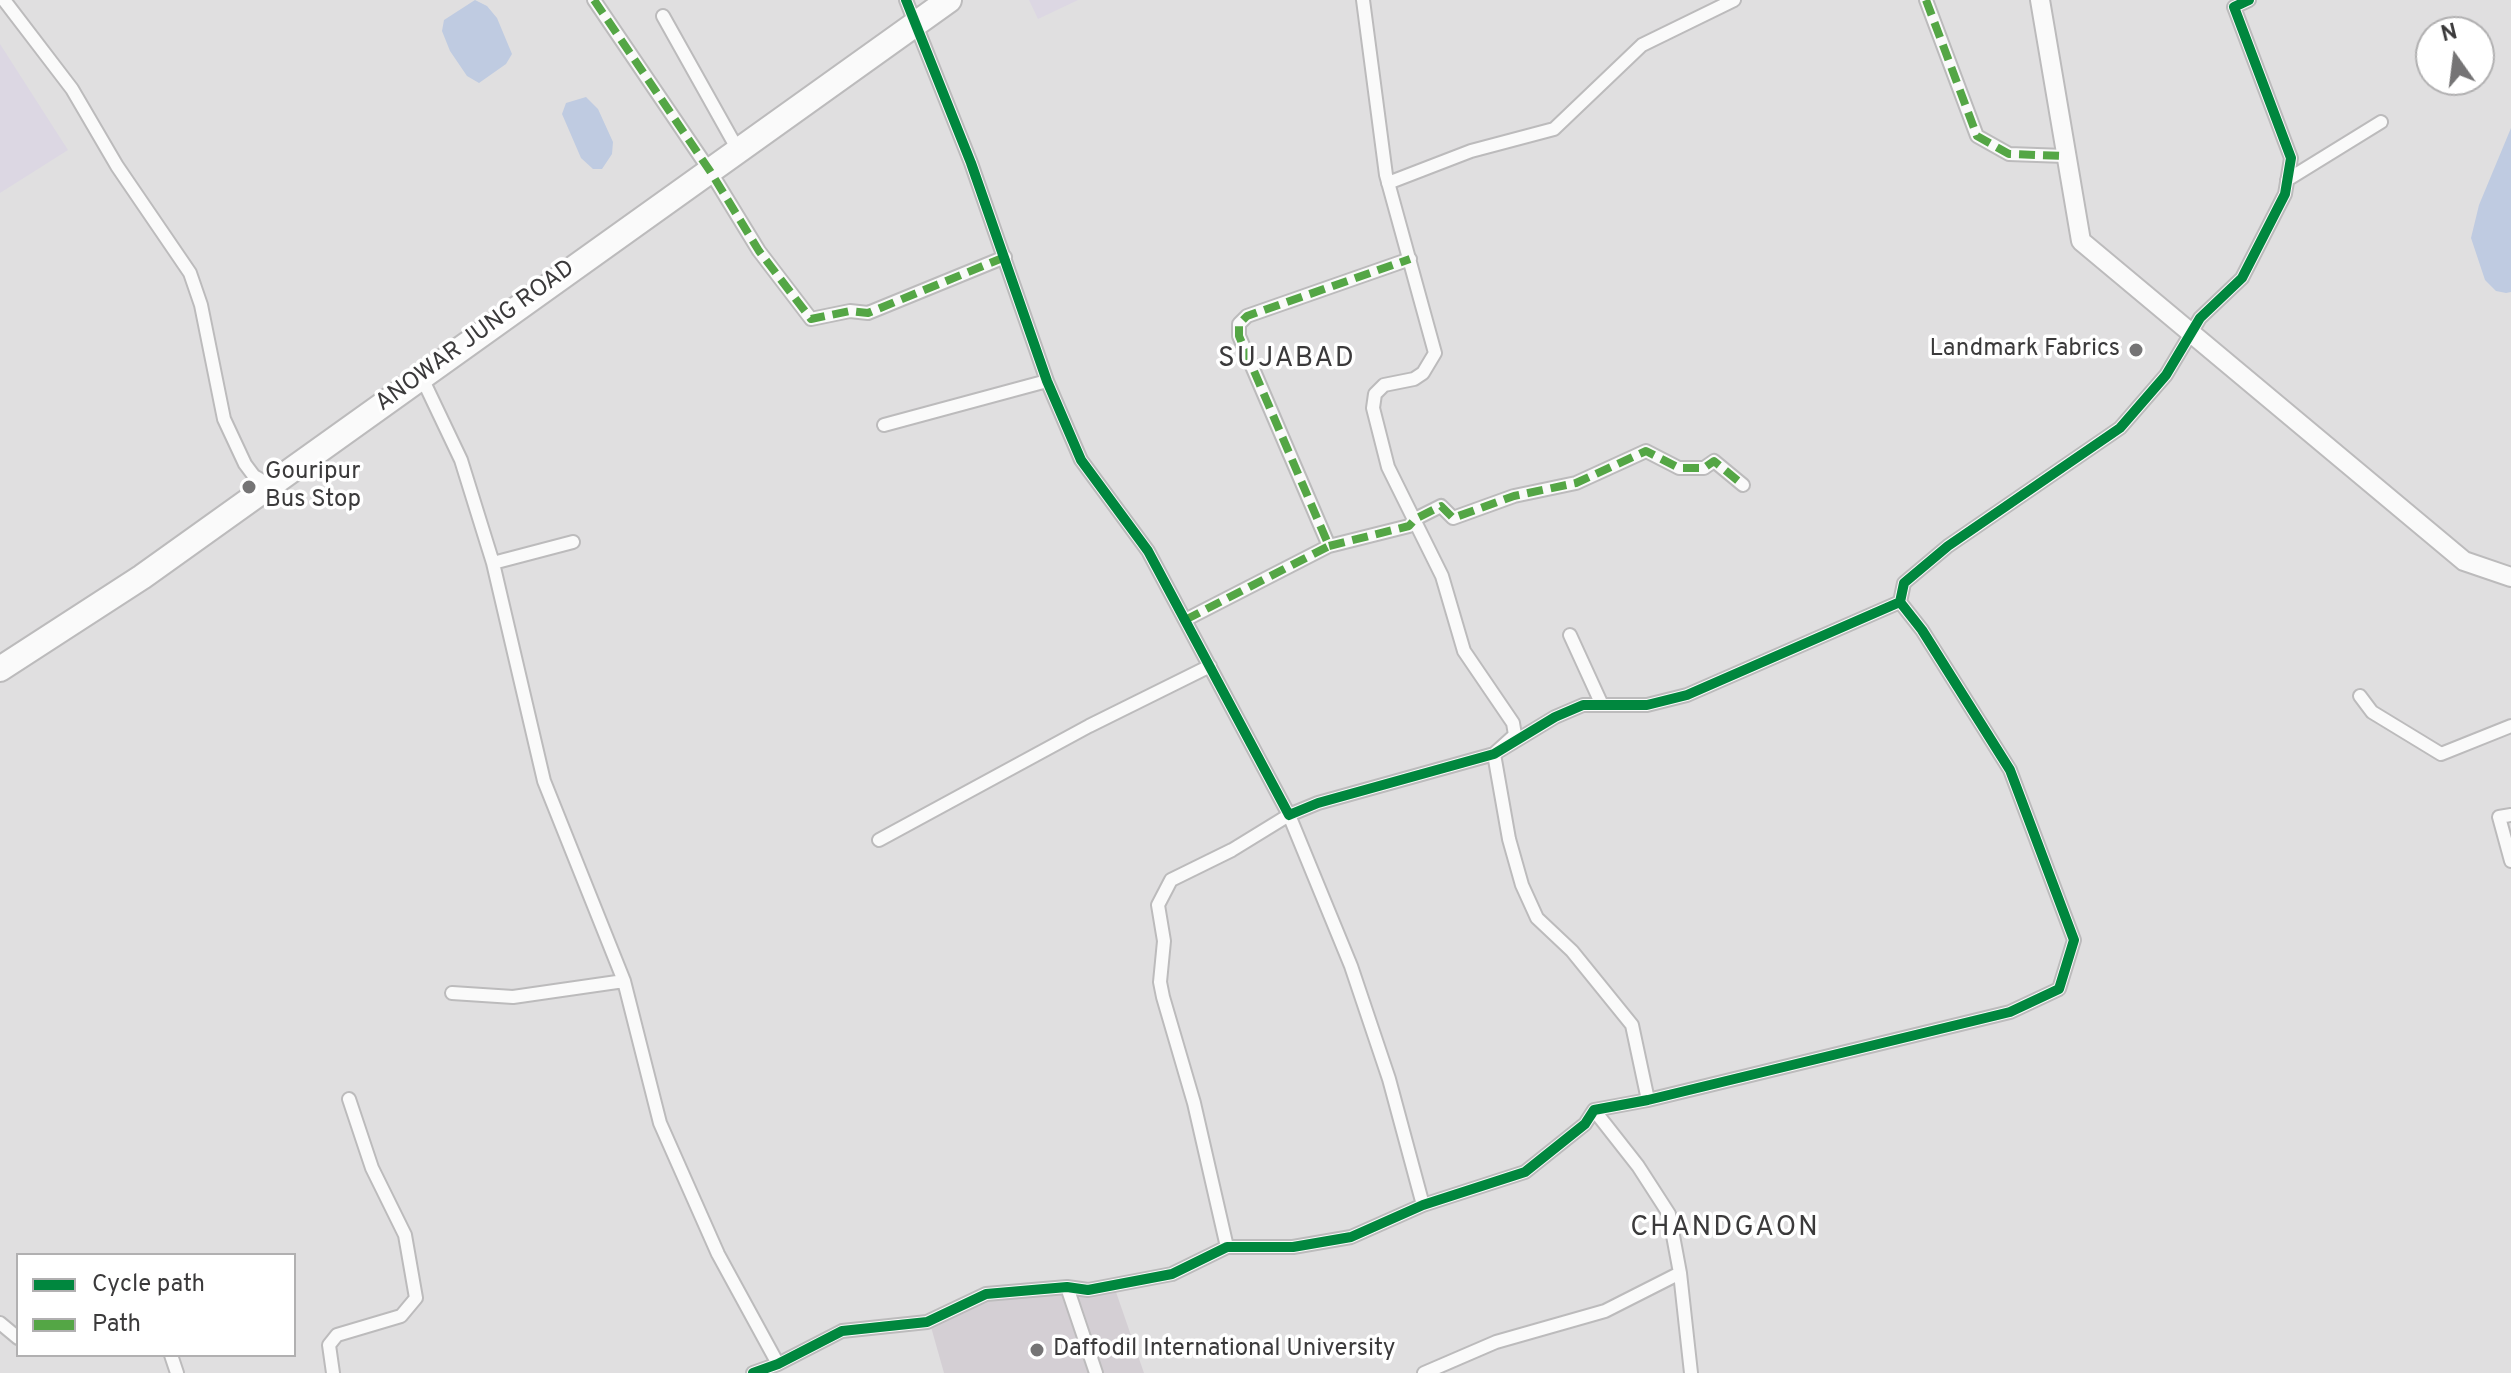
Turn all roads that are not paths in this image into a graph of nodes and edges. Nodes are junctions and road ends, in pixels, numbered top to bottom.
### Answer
1 (4, 0) edge
2 (594, 0) edge
3 (906, 0) edge
4 (949, 0) edge
5 (1363, 0) edge
6 (1734, 0) edge
7 (1926, 0) edge
8 (2040, 0) edge
9 (2249, 0) edge
10 (663, 16) dead end
11 (915, 24) junction
12 (2381, 122) dead end
13 (738, 150) junction
14 (2065, 156) junction
15 (710, 171) junction
16 (2287, 180) junction
17 (1388, 183) junction
18 (1005, 257) junction
19 (1410, 259) junction
20 (2189, 332) junction
21 (422, 378) junction
22 (1047, 381) junction
23 (884, 425) dead end
24 (268, 484) junction
25 (1743, 485) dead end
26 (1415, 519) junction
27 (573, 542) dead end
28 (1329, 546) junction
29 (493, 563) junction
30 (2511, 577) edge
31 (1900, 602) junction
32 (1185, 620) junction
33 (1570, 635) dead end
34 (1210, 666) junction
35 (0, 669) edge
36 (2360, 696) dead end
37 (1602, 705) junction
38 (2511, 726) edge
39 (1494, 754) junction
40 (1289, 815) junction
41 (2511, 815) edge
42 (879, 840) dead end
43 (2511, 861) edge
44 (624, 981) junction
45 (452, 993) dead end
46 (349, 1099) dead end
47 (1648, 1100) junction
48 (1594, 1110) junction
49 (1423, 1205) junction
50 (1227, 1247) junction
51 (1680, 1273) junction
52 (1067, 1287) junction
53 (0, 1323) edge
54 (16, 1336) edge
55 (778, 1364) junction
56 (333, 1373) edge
57 (753, 1373) edge
58 (1096, 1373) edge
59 (1424, 1373) edge
60 (1691, 1373) edge

1 - 24 street
2 - 15 street
3 - 11 street
4 - 11 highway, ANOWAR JUNG ROAD
5 - 17 street
6 - 17 street
7 - 14 street
8 - 14 street
9 - 16 street
10 - 13 street
11 - 13 highway, ANOWAR JUNG ROAD
11 - 18 street
12 - 16 street
13 - 15 highway, ANOWAR JUNG ROAD
14 - 20 street
15 - 18 street
15 - 21 highway, ANOWAR JUNG ROAD
16 - 20 street
17 - 19 street
18 - 22 street
19 - 26 street
19 - 28 street
20 - 30 street
20 - 31 street
21 - 24 highway, ANOWAR JUNG ROAD
21 - 29 street
22 - 23 street
22 - 32 street
24 - 35 highway, ANOWAR JUNG ROAD
25 - 26 street
26 - 28 street
26 - 39 street
27 - 29 street
28 - 32 street
29 - 44 street
31 - 37 street
31 - 47 street
32 - 34 street
33 - 37 street
34 - 40 street
34 - 42 street
36 - 38 street
37 - 39 street
39 - 40 street
39 - 47 street
40 - 49 street
40 - 50 street
41 - 43 street
44 - 45 street
44 - 55 street
46 - 56 street
47 - 48 street
48 - 49 street
48 - 51 street
49 - 50 street
50 - 52 street
51 - 59 street
51 - 60 street
52 - 55 street
52 - 58 street
53 - 54 street
55 - 57 street

